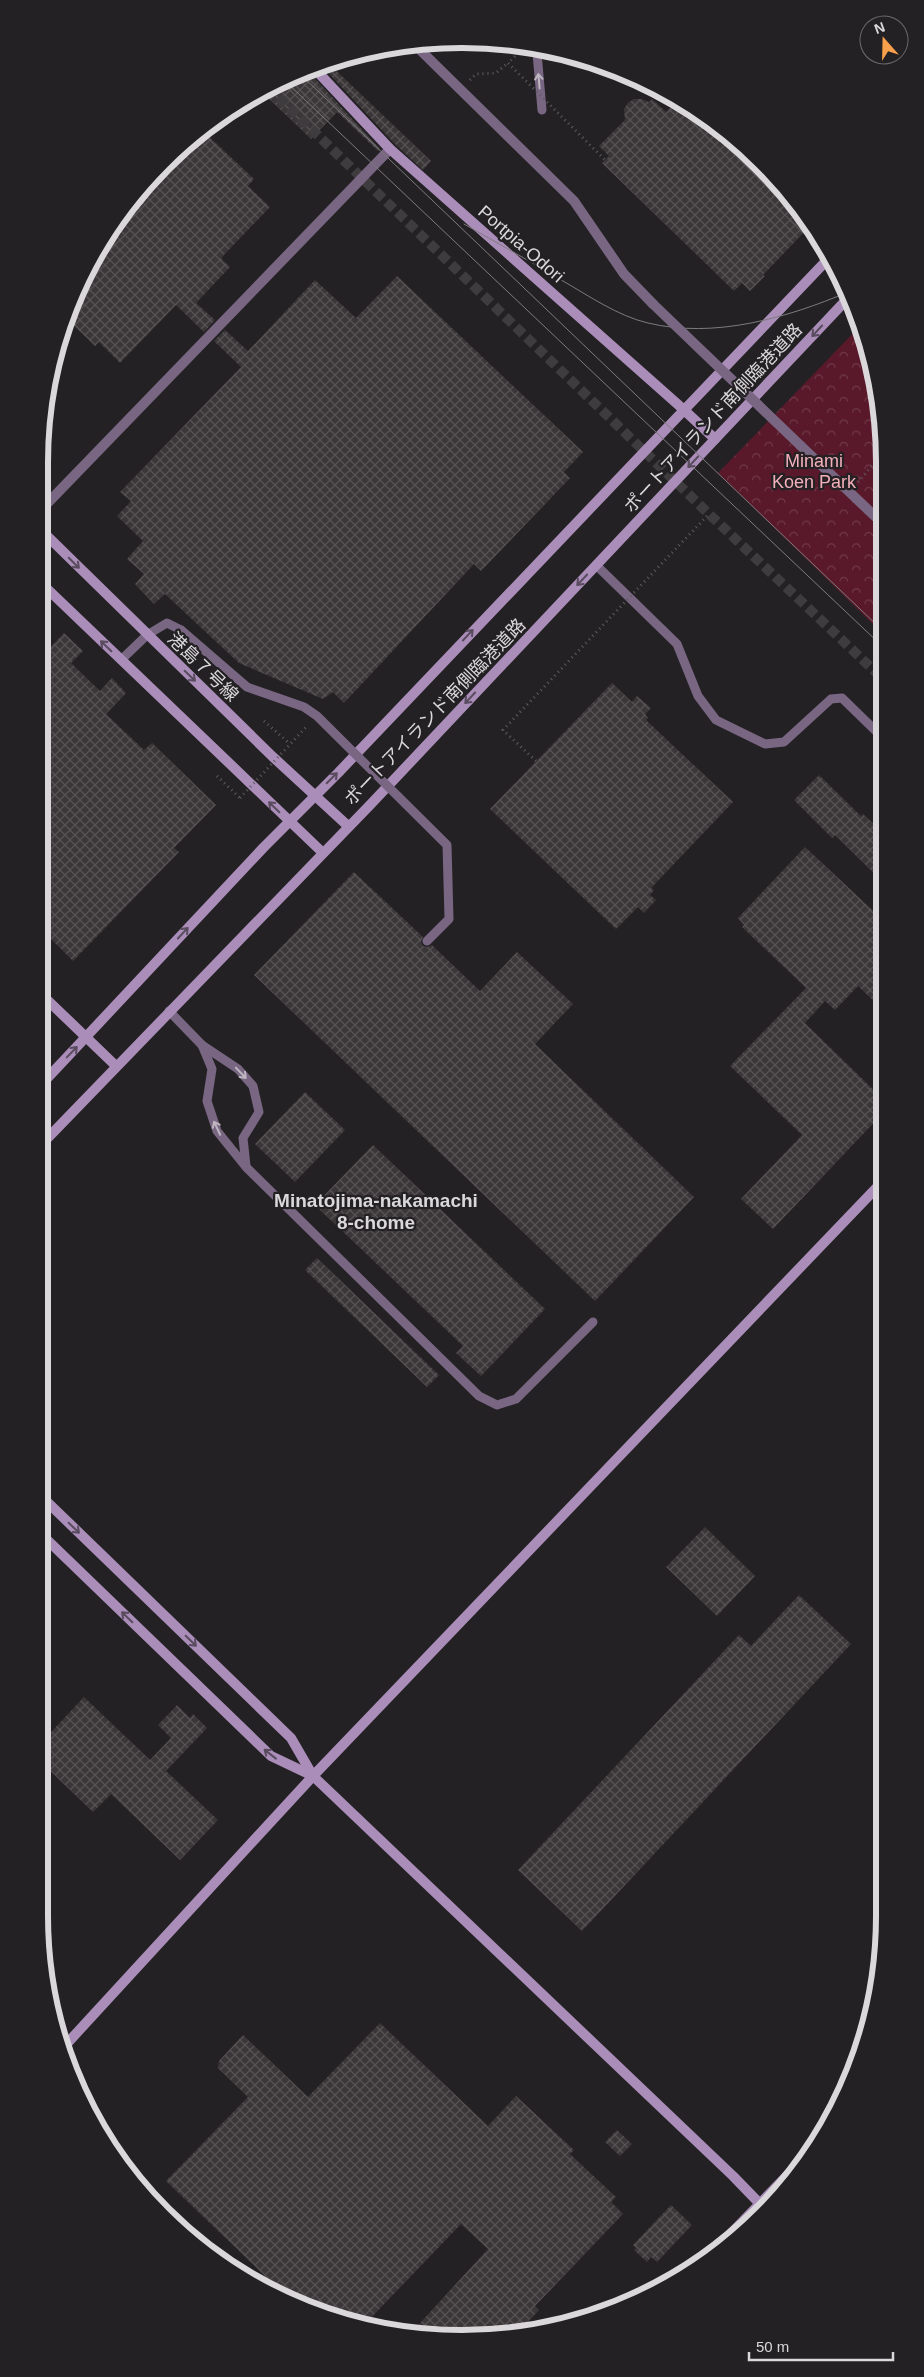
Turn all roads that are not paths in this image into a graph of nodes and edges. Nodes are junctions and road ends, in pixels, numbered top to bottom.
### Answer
1 (420, 50) edge
2 (537, 54) edge
3 (319, 73) edge
4 (542, 110) dead end
5 (390, 149) junction
6 (825, 262) edge
7 (844, 302) edge
8 (683, 409) junction
9 (715, 439) junction
10 (48, 503) edge
11 (876, 517) edge
12 (48, 537) edge
13 (596, 565) junction
14 (48, 590) edge
15 (147, 635) junction
16 (121, 660) junction
17 (876, 731) edge
18 (315, 796) junction
19 (289, 821) junction
20 (348, 826) junction
21 (322, 852) junction
22 (427, 941) dead end
23 (48, 1000) edge
24 (169, 1011) junction
25 (87, 1037) junction
26 (202, 1045) junction
27 (116, 1066) junction
28 (48, 1078) edge
29 (48, 1138) edge
30 (246, 1166) junction
31 (876, 1189) edge
32 (594, 1322) dead end
33 (48, 1503) edge
34 (48, 1541) edge
35 (313, 1776) junction
36 (68, 2043) edge
37 (759, 2203) edge

1 - 11 street, bridge
4 -> 2 lane
3 - 5 street, Portpia-Odori
5 - 8 street, Portpia-Odori
5 - 10 street
6 - 8 street, ポートアイランド南側臨港道路
7 -> 9 street, ポートアイランド南側臨港道路
8 - 9 street, Portpia-Odori
18 -> 8 street, ポートアイランド南側臨港道路
9 -> 13 street, ポートアイランド南側臨港道路
12 -> 15 street, 港島７号線
13 - 17 lane
13 -> 20 street, ポートアイランド南側臨港道路
16 -> 14 street
15 - 16 lane
15 -> 18 street, 港島７号線
15 - 22 lane, bridge
19 -> 16 street
18 - 19 street, ポートアイランド南側臨港道路
18 - 20 street, 港島７号線
19 - 21 street
25 -> 19 street, ポートアイランド南側臨港道路
20 - 21 street, ポートアイランド南側臨港道路
21 - 24 street, ポートアイランド南側臨港道路
23 - 25 street
24 - 26 lane
24 - 27 street, ポートアイランド南側臨港道路
25 - 27 street
28 -> 25 street, ポートアイランド南側臨港道路
30 -> 26 lane
26 -> 30 lane
27 - 29 street, ポートアイランド南側臨港道路
30 - 32 lane
31 - 35 street
33 -> 35 street
35 -> 34 street
35 - 36 street
35 - 37 street

